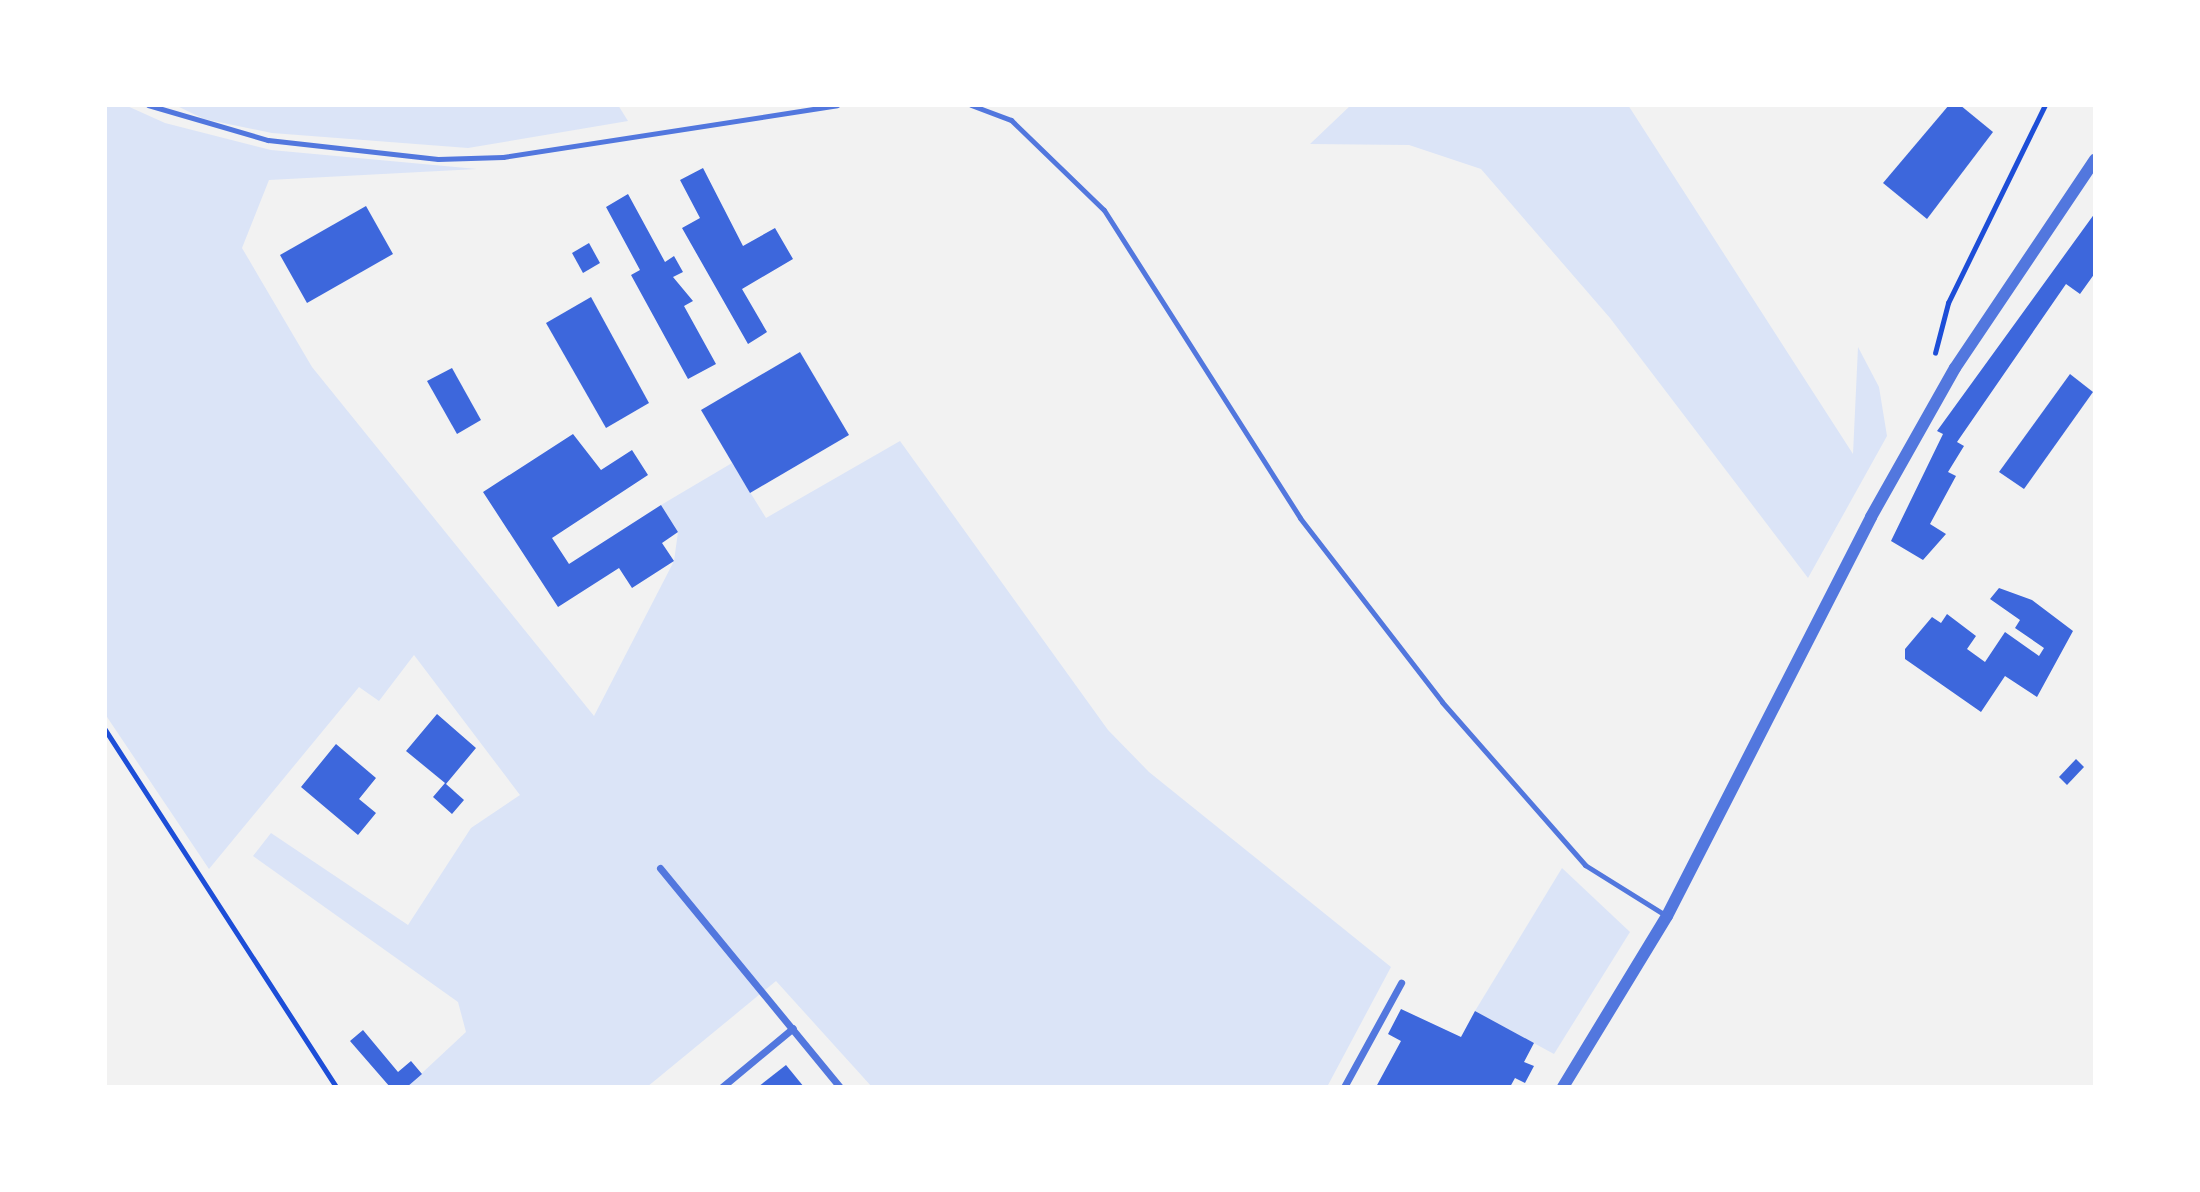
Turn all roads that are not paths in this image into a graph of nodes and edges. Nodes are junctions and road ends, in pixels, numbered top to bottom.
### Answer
1 (148, 105) edge
2 (837, 105) edge
3 (971, 105) edge
4 (2095, 160) edge
5 (660, 868) dead end
6 (1667, 916) junction
7 (1401, 983) dead end
8 (793, 1028) junction
9 (722, 1087) edge
10 (840, 1087) edge
11 (1344, 1087) edge
12 (1563, 1087) edge

1 - 2 lane
3 - 6 lane
4 - 6 street
5 - 8 street
6 - 12 street
7 - 11 street
8 - 9 street
8 - 10 street

